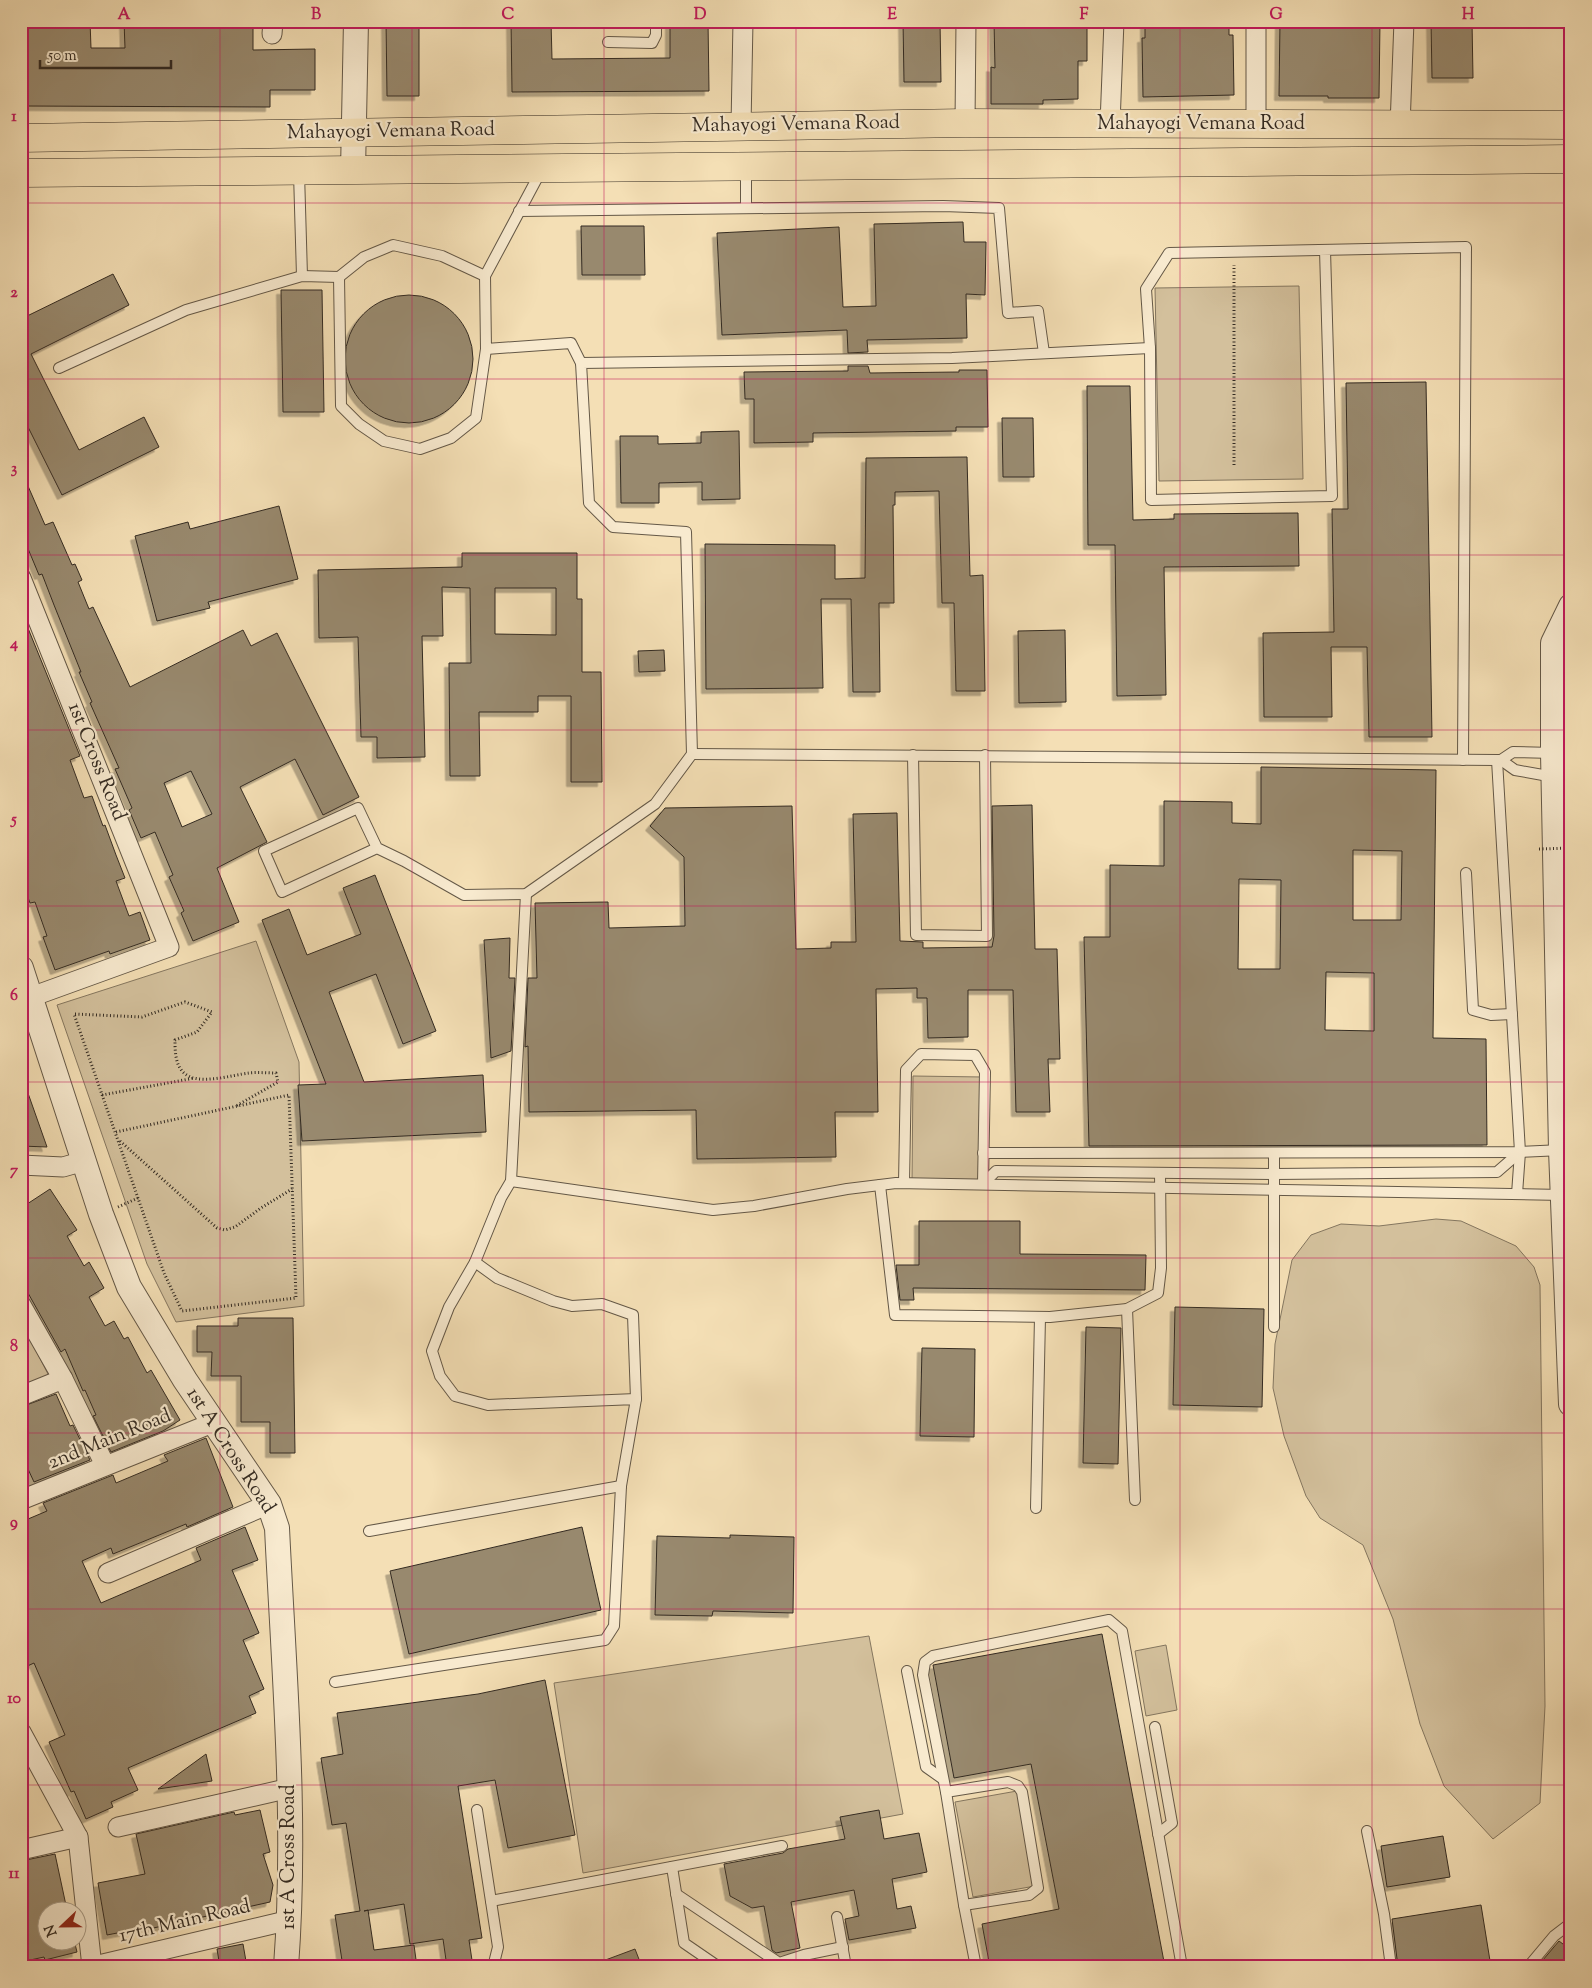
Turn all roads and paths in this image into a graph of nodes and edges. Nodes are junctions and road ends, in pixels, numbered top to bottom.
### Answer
1 (356, 21) edge
2 (656, 21) edge
3 (743, 21) edge
4 (966, 21) edge
5 (1114, 21) edge
6 (1256, 21) edge
7 (1404, 21) edge
8 (608, 42) dead end
9 (965, 123) junction
10 (1110, 124) junction
11 (1256, 124) junction
12 (1571, 125) edge
13 (741, 126) junction
14 (1400, 126) junction
15 (353, 133) junction
16 (21, 138) edge
17 (1571, 159) edge
18 (746, 166) junction
19 (543, 168) junction
20 (299, 171) junction
21 (353, 171) junction
22 (21, 173) edge
23 (746, 208) junction
24 (519, 211) junction
25 (1325, 250) junction
26 (1234, 252) junction
27 (302, 276) junction
28 (485, 276) junction
29 (339, 277) junction
30 (1150, 348) junction
31 (486, 349) junction
32 (1044, 353) junction
33 (581, 363) junction
34 (59, 368) dead end
35 (1234, 465) dead end
36 (21, 578) edge
37 (26, 602) edge
38 (1571, 606) edge
39 (1553, 753) junction
40 (692, 754) junction
41 (913, 755) junction
42 (985, 755) junction
43 (1463, 760) junction
44 (1499, 760) junction
45 (1554, 776) junction
46 (377, 848) junction
47 (1539, 848) dead end
48 (1571, 848) edge
49 (1466, 873) dead end
50 (526, 894) junction
51 (21, 968) edge
52 (31, 997) junction
53 (1512, 1014) junction
54 (196, 1078) junction
55 (102, 1095) junction
56 (236, 1106) junction
57 (116, 1132) junction
58 (118, 1140) junction
59 (1566, 1150) edge
60 (1520, 1152) junction
61 (1274, 1153) junction
62 (983, 1154) junction
63 (84, 1161) junction
64 (21, 1165) edge
65 (1160, 1173) junction
66 (1274, 1174) junction
67 (511, 1181) junction
68 (904, 1183) junction
69 (983, 1184) junction
70 (880, 1185) junction
71 (1160, 1187) junction
72 (292, 1189) junction
73 (1274, 1190) junction
74 (1517, 1194) junction
75 (1566, 1196) edge
76 (475, 1262) junction
77 (21, 1305) edge
78 (1127, 1309) junction
79 (1040, 1317) junction
80 (1274, 1327) dead end
81 (63, 1379) junction
82 (21, 1396) edge
83 (636, 1399) junction
84 (1571, 1404) edge
85 (215, 1422) junction
86 (105, 1465) junction
87 (621, 1486) junction
88 (21, 1500) edge
89 (1135, 1500) dead end
90 (269, 1504) junction
91 (1036, 1508) dead end
92 (370, 1532) dead end
93 (108, 1573) dead end
94 (907, 1671) dead end
95 (335, 1682) dead end
96 (1155, 1727) dead end
97 (21, 1732) edge
98 (943, 1779) junction
99 (290, 1788) junction
100 (946, 1792) junction
101 (477, 1810) dead end
102 (118, 1827) dead end
103 (1367, 1831) dead end
104 (1158, 1834) junction
105 (78, 1837) junction
106 (782, 1846) dead end
107 (21, 1850) edge
108 (672, 1867) junction
109 (676, 1894) junction
110 (491, 1901) junction
111 (964, 1905) junction
112 (837, 1917) dead end
113 (290, 1920) junction
114 (1571, 1923) edge
115 (843, 1947) junction
116 (91, 1967) edge
117 (286, 1967) edge
118 (493, 1967) edge
119 (719, 1967) edge
120 (846, 1967) edge
121 (976, 1967) edge
122 (1182, 1967) edge
123 (1391, 1967) edge
124 (1528, 1967) edge

1 - 15 street
2 - 8 lane
3 - 13 street
4 - 9 street
5 - 10 street
6 - 11 street
7 - 14 street
9 - 10 main road, Mahayogi Vemana Road
9 - 13 main road, Mahayogi Vemana Road
10 - 11 main road, Mahayogi Vemana Road
11 - 14 main road, Mahayogi Vemana Road
12 - 14 main road, Mahayogi Vemana Road
13 - 15 main road, Mahayogi Vemana Road
15 - 16 main road, Mahayogi Vemana Road
15 - 21 street
17 - 18 main road, Mahayogi Vemana Road
18 - 19 main road, Mahayogi Vemana Road
18 - 23 lane
19 - 21 main road, Mahayogi Vemana Road
19 - 24 lane
20 - 21 main road, Mahayogi Vemana Road
20 - 22 main road, Mahayogi Vemana Road
20 - 27 lane
23 - 24 lane
23 - 32 lane
24 - 28 lane
25 - 26 lane
25 - 30 lane
25 - 43 lane
26 - 30 lane
26 - 35 path
27 - 29 lane
27 - 34 lane
28 - 29 lane
28 - 31 lane
29 - 31 lane
30 - 32 lane
31 - 33 lane
32 - 33 lane
33 - 40 lane
36 - 37 street, 1st Cross Road
37 - 52 street, 1st Cross Road
38 - 39 street
39 - 44 lane
39 - 45 street
40 - 41 lane
40 - 50 lane
41 - 42 lane
41 - 42 lane
42 - 43 lane
43 - 44 lane
44 - 45 lane
44 - 53 lane
45 - 59 street
46 - 46 lane
46 - 50 lane
47 - 48 path, bridge
49 - 53 lane
50 - 67 lane
51 - 52 street, 1st A Cross Road
52 - 63 street, 1st A Cross Road
53 - 60 lane
54 - 55 path
54 - 55 path
54 - 56 path
55 - 57 path
56 - 57 path
56 - 72 path
57 - 58 path
58 - 72 path
58 - 72 path
59 - 60 lane
59 - 75 street
60 - 61 lane
60 - 66 lane
60 - 74 lane
61 - 62 lane
61 - 66 lane
62 - 68 lane
62 - 69 lane
63 - 64 street
63 - 85 street, 1st A Cross Road
65 - 66 lane
65 - 69 lane
65 - 71 lane
66 - 73 lane
67 - 70 lane
67 - 76 lane
68 - 69 lane
68 - 70 lane
69 - 71 lane
70 - 79 lane
71 - 73 lane
71 - 78 lane
73 - 74 lane
73 - 80 lane
74 - 75 lane
75 - 84 street
76 - 83 lane
76 - 83 lane
77 - 81 street
78 - 79 lane
78 - 89 lane
79 - 91 lane
81 - 82 street
81 - 86 street
83 - 87 lane
85 - 86 street, 2nd Main Road
85 - 90 street, 1st A Cross Road
86 - 88 street, 2nd Main Road
87 - 92 lane
87 - 95 lane
90 - 93 street
90 - 99 street, 1st A Cross Road
94 - 98 lane
96 - 104 lane
97 - 105 street
98 - 100 lane
98 - 104 lane
99 - 102 street
99 - 113 street, 1st A Cross Road
100 - 111 lane
100 - 111 lane
101 - 110 lane
103 - 123 lane
104 - 122 lane
105 - 107 street
105 - 116 street
106 - 108 lane
108 - 109 lane
108 - 110 lane
109 - 115 lane
109 - 119 lane
110 - 118 lane
111 - 121 lane
112 - 115 lane
113 - 116 street, 17th Main Road
113 - 117 street, 1st A Cross Road
114 - 124 lane
115 - 120 lane

